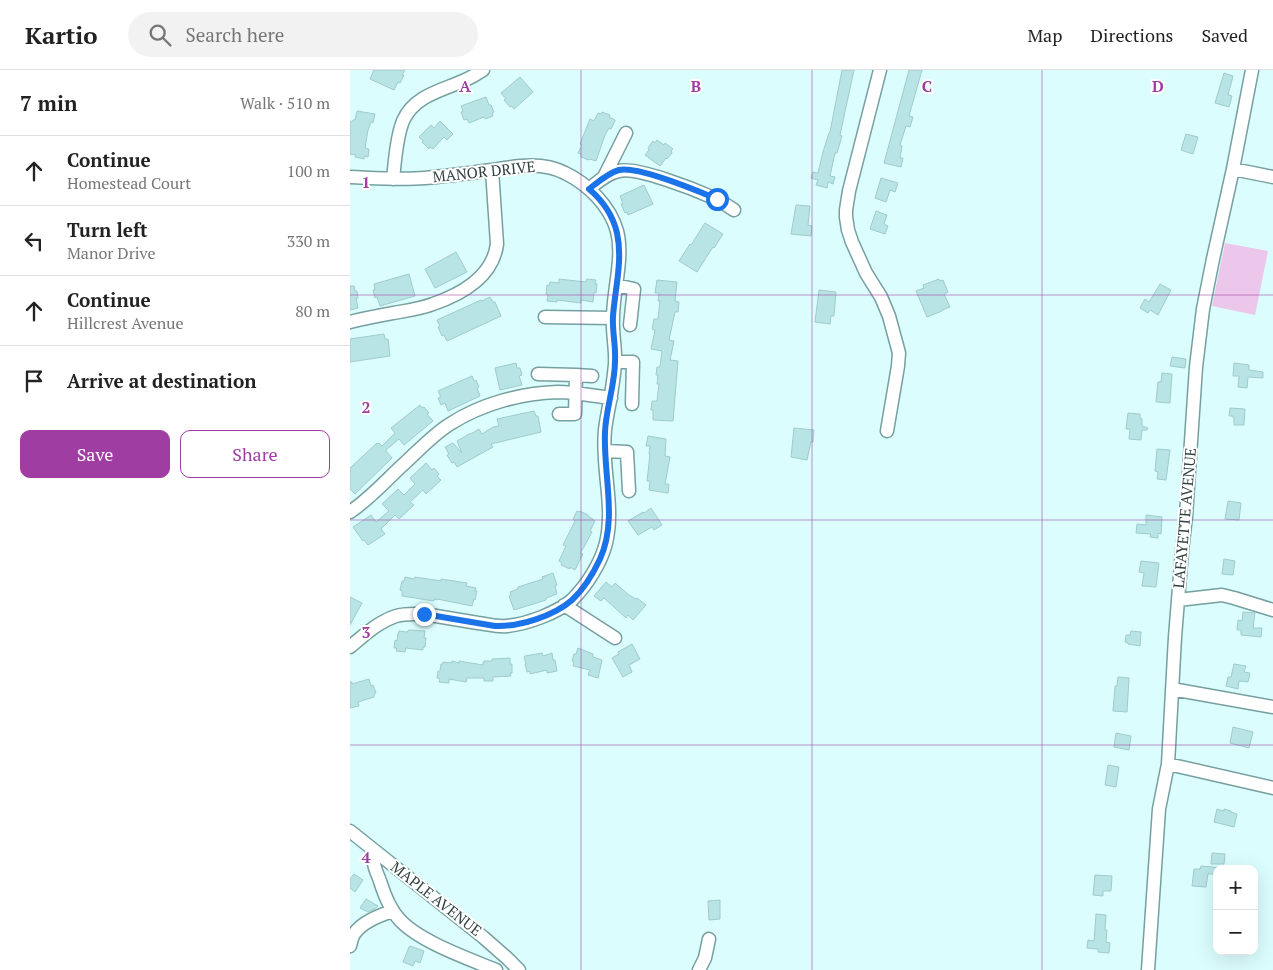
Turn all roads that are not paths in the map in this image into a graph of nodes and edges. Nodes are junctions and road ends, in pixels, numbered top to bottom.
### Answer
1 (880, 70) edge
2 (1252, 70) edge
3 (475, 72) edge
4 (626, 133) dead end
5 (1233, 169) junction
6 (492, 170) junction
7 (350, 177) edge
8 (604, 177) junction
9 (1273, 177) edge
10 (393, 179) junction
11 (589, 189) junction
12 (734, 210) dead end
13 (616, 286) junction
14 (545, 316) dead end
15 (613, 318) junction
16 (350, 322) edge
17 (630, 325) dead end
18 (615, 362) junction
19 (538, 374) dead end
20 (576, 374) junction
21 (592, 376) dead end
22 (576, 393) junction
23 (611, 398) junction
24 (632, 404) dead end
25 (559, 414) dead end
26 (887, 432) dead end
27 (605, 451) junction
28 (629, 491) dead end
29 (350, 512) edge
30 (1178, 600) junction
31 (564, 605) junction
32 (1273, 610) edge
33 (615, 638) dead end
34 (350, 646) edge
35 (1172, 689) junction
36 (1273, 707) edge
37 (1168, 764) junction
38 (1273, 788) edge
39 (350, 831) edge
40 (376, 852) junction
41 (392, 911) junction
42 (709, 939) dead end
43 (350, 946) edge
44 (496, 970) edge
45 (519, 970) edge
46 (699, 970) edge
47 (1148, 970) edge

1 - 26 street
2 - 5 street, LAFAYETTE AVENUE
3 - 10 street
4 - 8 street
5 - 9 street
5 - 30 street, LAFAYETTE AVENUE
6 - 10 street, MANOR DRIVE
6 - 11 street, MANOR DRIVE
6 - 16 street
7 - 10 street, MANOR DRIVE
8 - 11 street
8 - 12 street
11 - 13 street, MANOR DRIVE
13 - 15 street, MANOR DRIVE
13 - 17 street
14 - 15 street
15 - 18 street, MANOR DRIVE
18 - 23 street, MANOR DRIVE
18 - 24 street
19 - 20 street
20 - 21 street
20 - 22 street
22 - 23 street
22 - 25 street
22 - 29 street
23 - 27 street, MANOR DRIVE
27 - 28 street
27 - 31 street, MANOR DRIVE
30 - 32 street
30 - 35 street, LAFAYETTE AVENUE
31 - 33 street
31 - 34 street, MANOR DRIVE
35 - 36 street
35 - 37 street, LAFAYETTE AVENUE
37 - 38 street
37 - 47 street, LAFAYETTE AVENUE
39 - 40 street, MAPLE AVENUE
40 - 41 street
40 - 45 street, MAPLE AVENUE
41 - 43 street
41 - 44 street
42 - 46 street

